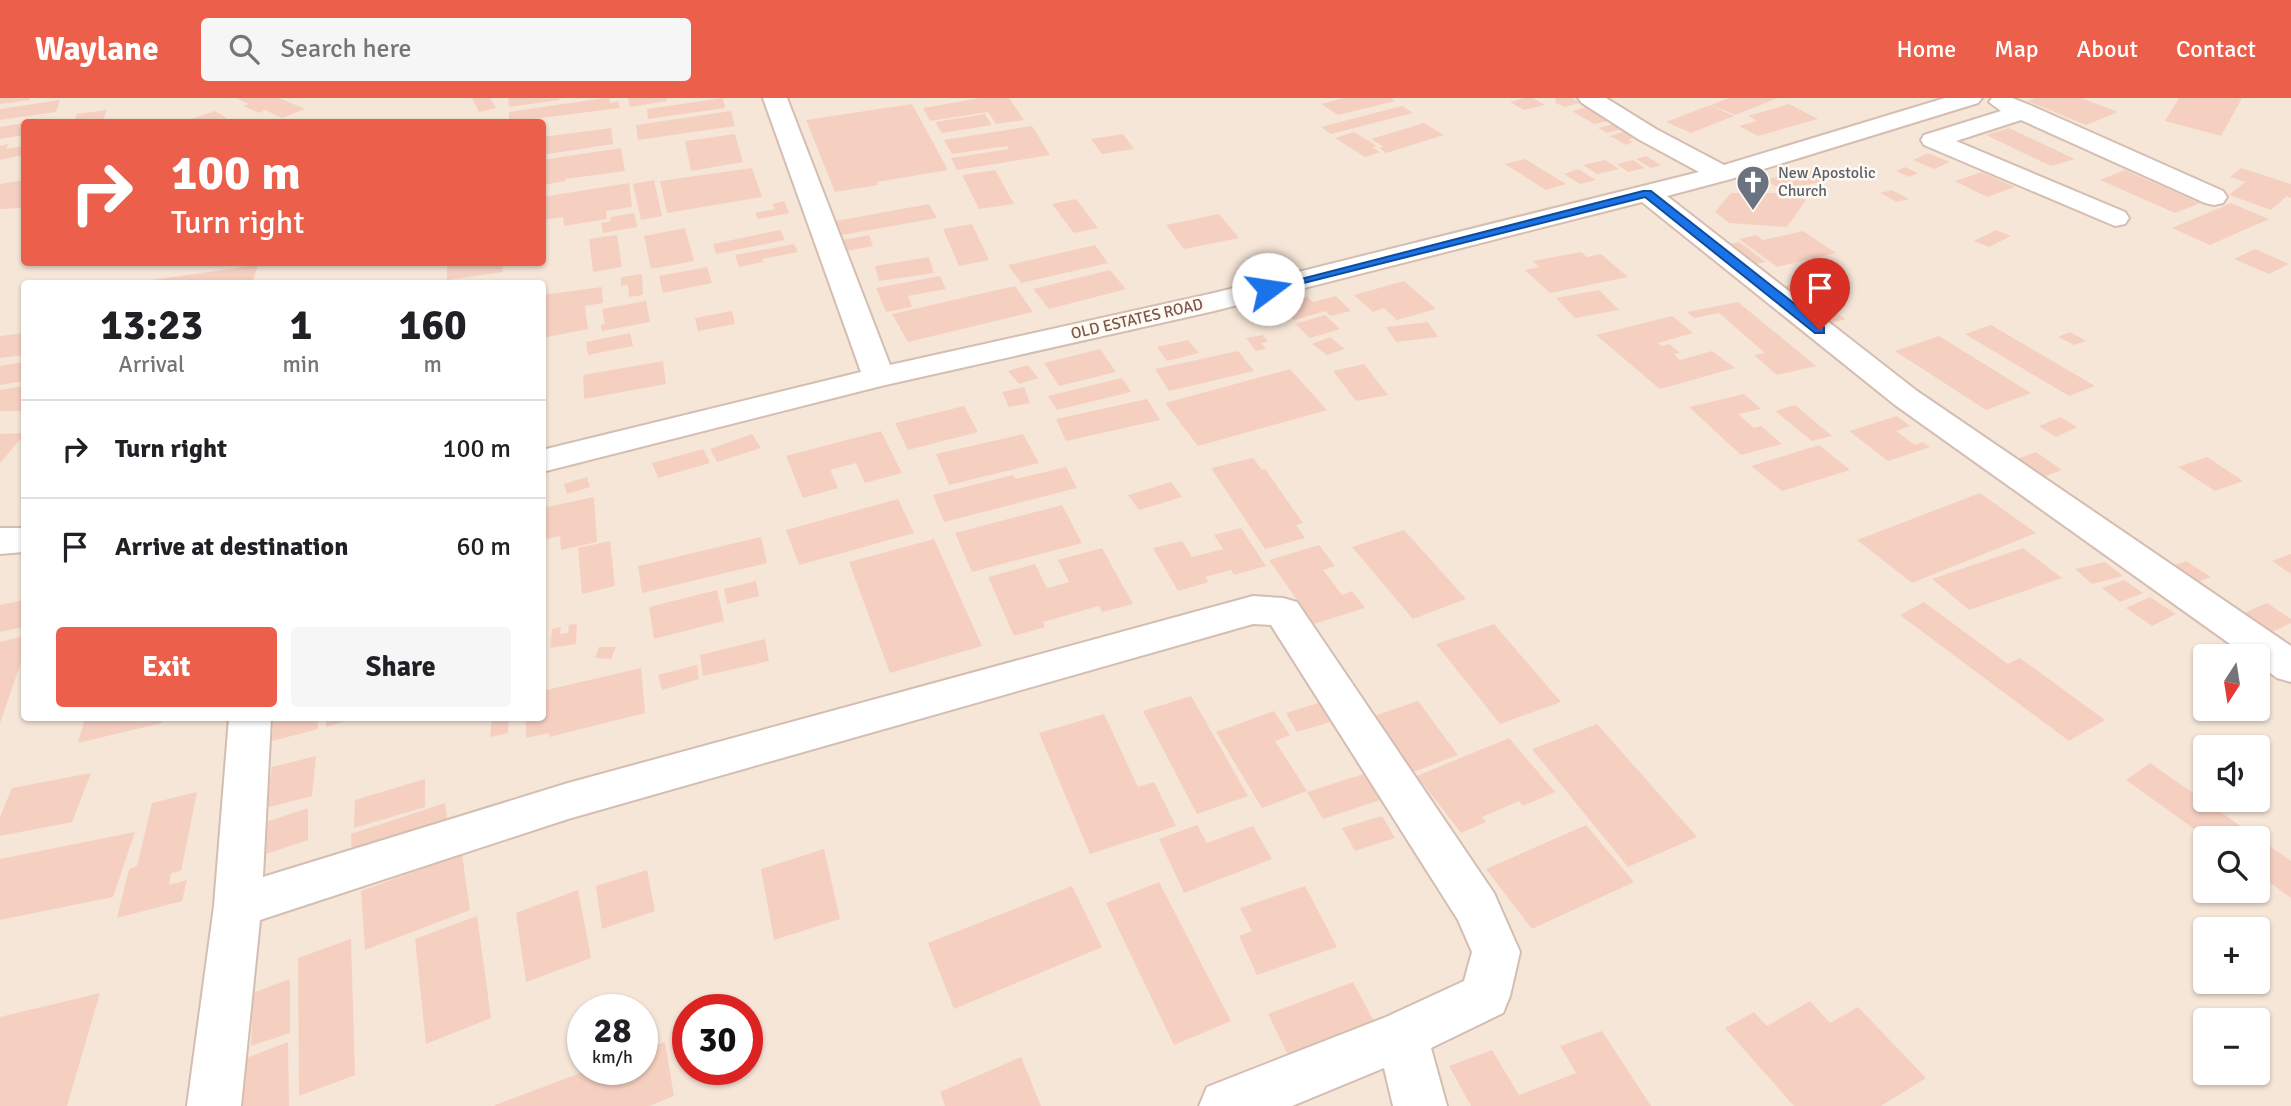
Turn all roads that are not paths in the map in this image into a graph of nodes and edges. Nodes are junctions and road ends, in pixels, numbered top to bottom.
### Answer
1 (775, 98) edge
2 (1590, 98) edge
3 (1970, 98) edge
4 (1993, 98) edge
5 (2024, 111) junction
6 (1722, 174) junction
7 (1647, 193) junction
8 (2214, 197) dead end
9 (2115, 218) dead end
10 (879, 377) junction
11 (546, 460) edge
12 (21, 540) edge
13 (0, 541) edge
14 (2291, 667) edge
15 (250, 721) edge
16 (238, 906) junction
17 (1402, 1035) junction
18 (214, 1106) edge
19 (1226, 1106) edge
20 (1420, 1106) edge

1 - 10 street
2 - 6 street
3 - 6 street, OLD ESTATES ROAD
4 - 5 street
5 - 8 street
5 - 9 street
6 - 7 street, OLD ESTATES ROAD
7 - 10 street, OLD ESTATES ROAD
7 - 14 street
10 - 11 street, OLD ESTATES ROAD
12 - 13 street
15 - 16 street
16 - 17 street
16 - 18 street
17 - 19 street
17 - 20 street

